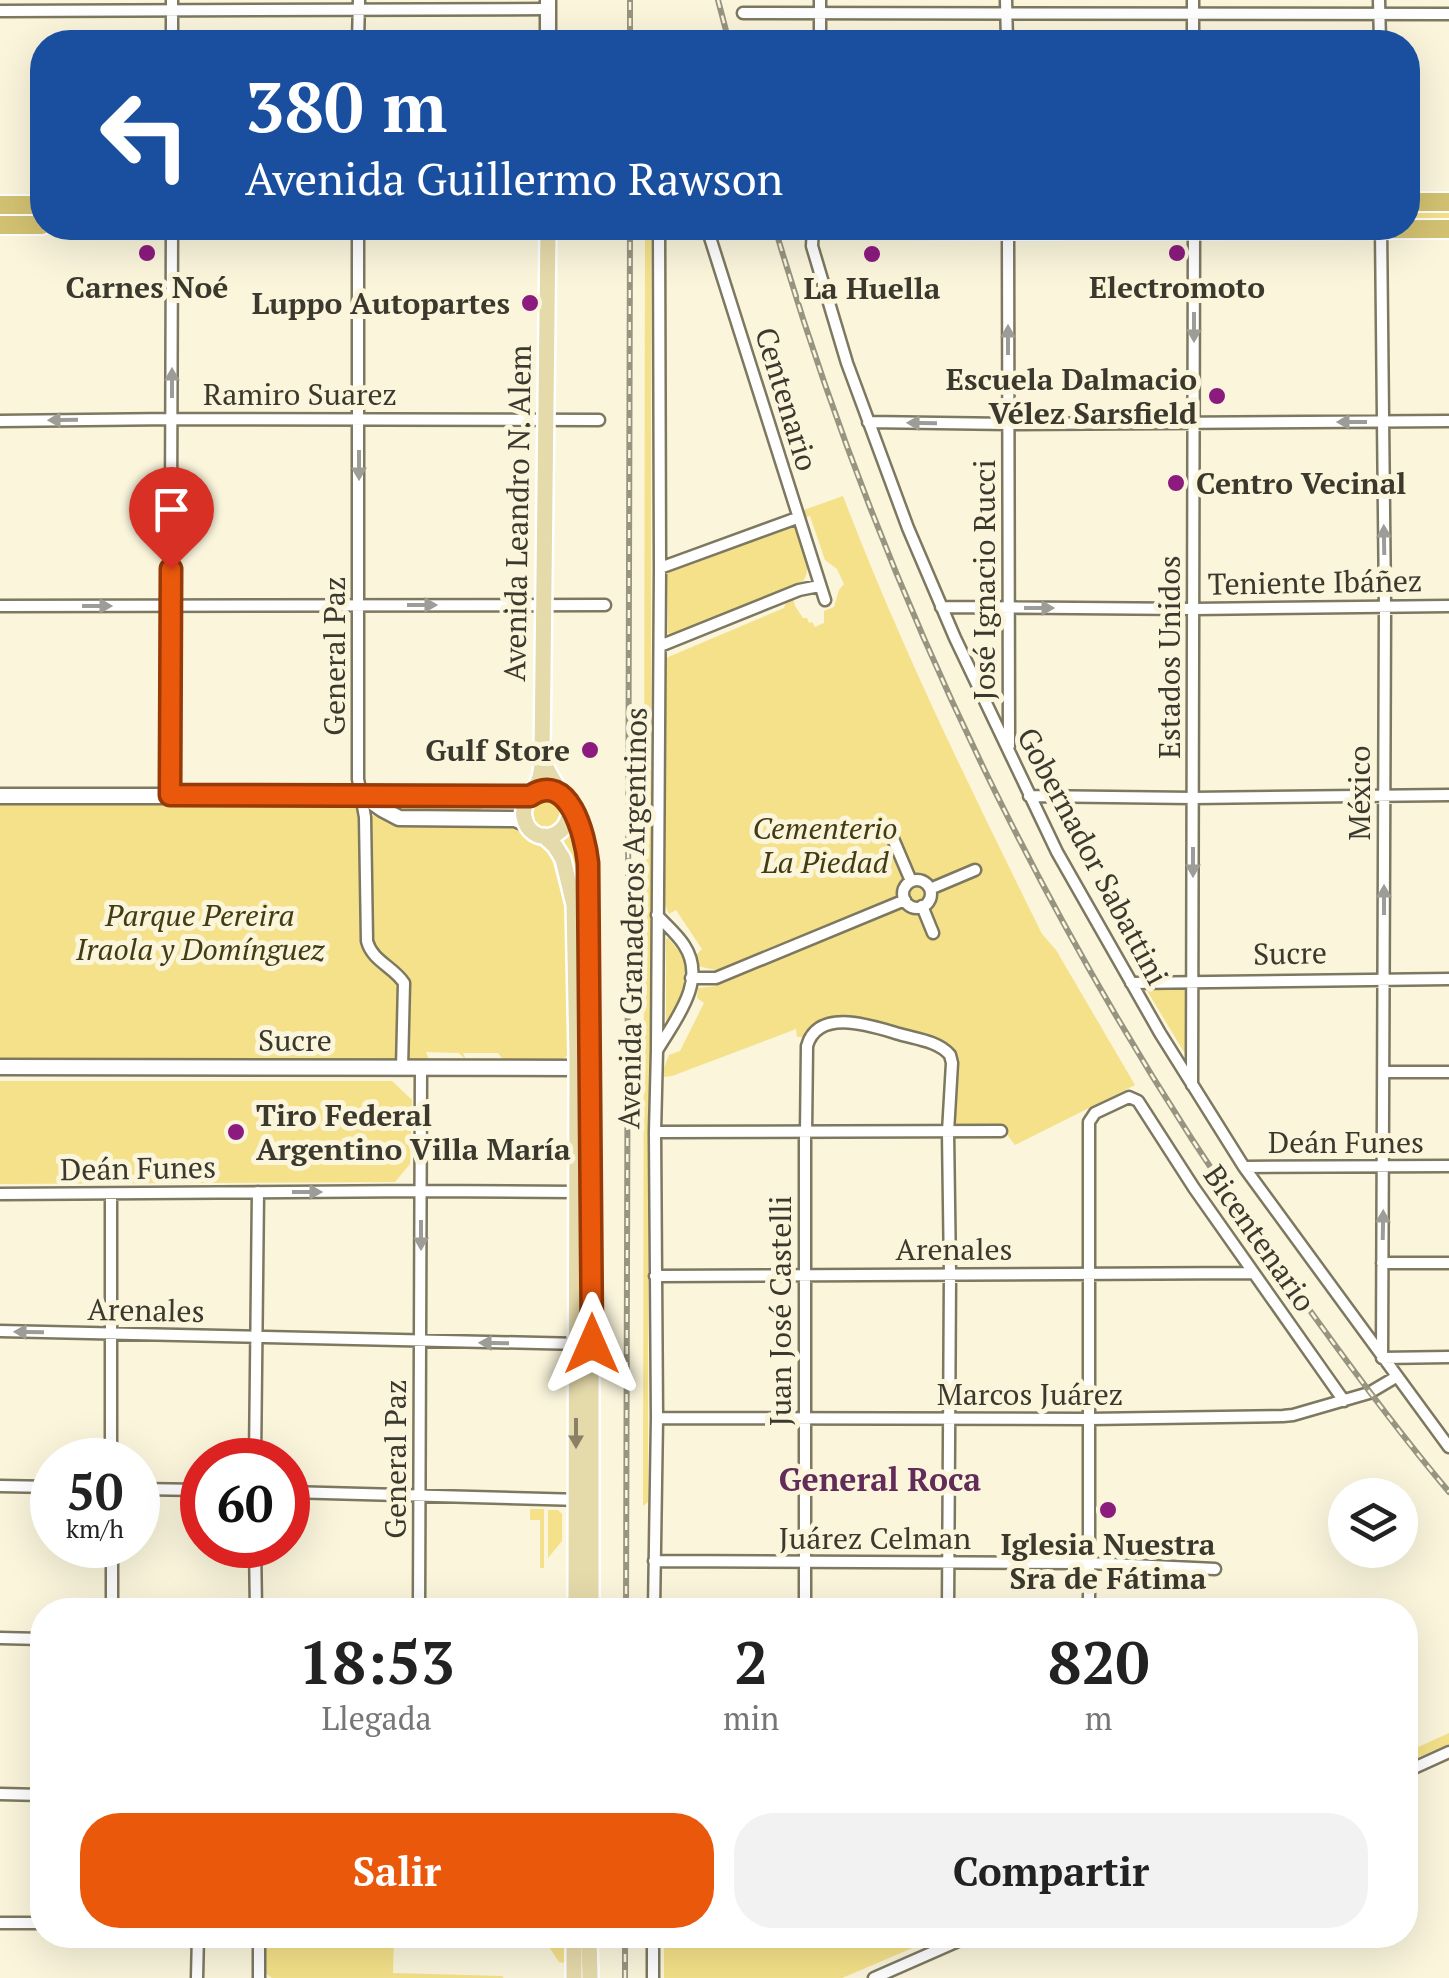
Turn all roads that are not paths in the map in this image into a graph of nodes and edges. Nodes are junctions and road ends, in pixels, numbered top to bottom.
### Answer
1 (820, 0) edge
2 (1006, 0) edge
3 (1194, 0) edge
4 (1380, 0) edge
5 (548, 4) edge
6 (172, 5) edge
7 (358, 6) edge
8 (0, 11) edge
9 (1194, 13) junction
10 (743, 14) dead end
11 (820, 14) junction
12 (1006, 14) junction
13 (1379, 14) junction
14 (1449, 14) edge
15 (548, 30) edge
16 (820, 30) edge
17 (1007, 30) edge
18 (1194, 30) edge
19 (1380, 30) edge
20 (1420, 202) edge
21 (1449, 202) edge
22 (0, 205) edge
23 (30, 205) edge
24 (0, 225) edge
25 (30, 225) edge
26 (1420, 229) edge
27 (1449, 230) edge
28 (172, 240) edge
29 (358, 240) edge
30 (548, 240) edge
31 (660, 240) edge
32 (711, 240) edge
33 (812, 240) edge
34 (1008, 240) edge
35 (1194, 240) edge
36 (1381, 240) edge
37 (172, 419) junction
38 (359, 420) junction
39 (546, 420) junction
40 (599, 420) dead end
41 (0, 421) edge
42 (1449, 421) edge
43 (868, 422) junction
44 (1382, 422) junction
45 (1194, 423) junction
46 (1009, 424) junction
47 (797, 518) junction
48 (660, 568) junction
49 (819, 586) junction
50 (825, 600) dead end
51 (543, 605) junction
52 (605, 605) dead end
53 (0, 606) edge
54 (171, 606) junction
55 (359, 606) junction
56 (1449, 606) edge
57 (941, 607) junction
58 (1385, 607) junction
59 (1008, 608) junction
60 (1194, 608) junction
61 (660, 646) junction
62 (1009, 752) junction
63 (542, 756) junction
64 (561, 794) junction
65 (170, 795) junction
66 (361, 795) junction
67 (1449, 795) edge
68 (0, 796) edge
69 (530, 796) junction
70 (1029, 796) junction
71 (1384, 796) junction
72 (1193, 798) junction
73 (570, 808) junction
74 (526, 824) junction
75 (892, 834) dead end
76 (544, 836) junction
77 (976, 870) dead end
78 (912, 882) junction
79 (930, 888) junction
80 (905, 900) junction
81 (922, 906) junction
82 (657, 915) junction
83 (933, 933) dead end
84 (691, 978) junction
85 (1384, 979) junction
86 (1449, 979) edge
87 (1194, 982) junction
88 (1131, 983) junction
89 (658, 1050) junction
90 (0, 1068) edge
91 (402, 1068) junction
92 (421, 1068) junction
93 (584, 1068) junction
94 (1384, 1072) junction
95 (1449, 1072) edge
96 (1192, 1086) junction
97 (655, 1132) junction
98 (806, 1132) junction
99 (948, 1132) junction
100 (1001, 1132) dead end
101 (1384, 1166) junction
102 (1449, 1166) edge
103 (1244, 1167) junction
104 (421, 1191) junction
105 (258, 1192) junction
106 (576, 1192) junction
107 (0, 1194) edge
108 (110, 1194) junction
109 (1449, 1262) edge
110 (1382, 1264) junction
111 (1252, 1273) junction
112 (950, 1274) junction
113 (1090, 1274) junction
114 (806, 1275) junction
115 (656, 1276) junction
116 (0, 1331) edge
117 (110, 1334) junction
118 (255, 1338) junction
119 (420, 1342) junction
120 (584, 1344) junction
121 (1449, 1356) edge
122 (1382, 1358) junction
123 (1396, 1377) junction
124 (1344, 1401) junction
125 (656, 1418) junction
126 (805, 1419) junction
127 (1090, 1419) junction
128 (948, 1420) junction
129 (111, 1438) edge
130 (255, 1438) edge
131 (1449, 1447) edge
132 (0, 1486) edge
133 (30, 1487) edge
134 (310, 1493) edge
135 (420, 1496) junction
136 (584, 1500) junction
137 (654, 1562) junction
138 (949, 1562) junction
139 (806, 1563) junction
140 (1090, 1563) junction
141 (112, 1568) edge
142 (256, 1568) edge
143 (1215, 1569) dead end
144 (112, 1598) edge
145 (256, 1598) edge
146 (419, 1598) edge
147 (577, 1598) edge
148 (590, 1598) edge
149 (654, 1598) edge
150 (806, 1598) edge
151 (948, 1598) edge
152 (1089, 1598) edge
153 (0, 1638) edge
154 (30, 1639) edge
155 (1449, 1752) edge
156 (1418, 1766) edge
157 (0, 1794) edge
158 (30, 1794) edge
159 (0, 1923) edge
160 (30, 1924) edge
161 (198, 1948) edge
162 (259, 1948) edge
163 (574, 1948) edge
164 (590, 1948) edge
165 (653, 1948) edge
166 (942, 1948) edge
167 (197, 1978) edge
168 (259, 1978) edge
169 (574, 1978) edge
170 (590, 1978) edge
171 (652, 1978) edge
172 (874, 1978) edge

1 - 11 street
2 - 12 street
3 - 9 street
4 - 13 street
5 - 7 street
5 - 15 main road
6 - 7 street
6 - 8 street
9 - 12 street
9 - 13 street
9 - 18 street
10 - 11 street
11 - 12 street
11 - 16 street
12 - 17 street
13 - 14 street
13 - 19 street
20 - 21 highway
22 - 23 highway
24 - 25 highway
26 - 27 highway
37 -> 28 street
29 - 38 street, General Paz
30 - 39 main road, Avenida Leandro N. Alem
31 - 48 street, Avenida Granaderos Argentinos
32 - 47 street, Centenario
33 - 43 street, Gobernador Sabattini
46 -> 34 street, José Ignacio Rucci
35 -> 45 street, Estados Unidos
36 - 44 street, México
37 - 38 street, Ramiro Suarez
37 -> 41 street, Ramiro Suarez
37 - 54 street
38 - 39 street, Ramiro Suarez
38 -> 55 street, General Paz
39 - 40 street, Ramiro Suarez
39 - 51 main road, Avenida Leandro N. Alem
42 - 44 street
46 -> 43 street
43 - 57 street, Gobernador Sabattini
44 -> 45 street
58 -> 44 street, México
45 - 46 street
45 - 60 street, Estados Unidos
46 - 59 street, José Ignacio Rucci
47 - 48 street
47 - 49 street, Centenario
48 - 61 street, Avenida Granaderos Argentinos
49 - 50 street, Centenario
49 - 61 street
51 - 52 street
55 -> 51 street
51 - 63 main road, Avenida Leandro N. Alem
53 -> 54 street
54 - 55 street
54 - 65 street
55 - 66 street, General Paz
56 - 58 street, Teniente Ibáñez
57 - 59 street, Teniente Ibáñez
57 - 62 street, Gobernador Sabattini
58 - 60 street, Teniente Ibáñez
58 - 71 street, México
59 -> 60 street, Teniente Ibáñez
59 - 62 street, José Ignacio Rucci
60 - 72 street, Estados Unidos
61 - 82 street, Avenida Granaderos Argentinos
62 - 70 street, Gobernador Sabattini
63 - 64 main road
63 - 69 main road, Avenida Leandro N. Alem
64 - 69 main road
64 - 73 main road
65 - 66 main road
65 - 68 main road
66 - 69 main road
66 - 74 main road
66 - 91 street, General Paz
67 - 71 street
69 - 74 main road
70 - 72 street
70 - 88 street, Gobernador Sabattini
71 - 72 street
85 -> 71 street, México
72 -> 87 street, Estados Unidos
73 - 76 main road
73 - 93 main road
74 - 76 main road
75 - 78 street
76 - 93 main road
77 - 79 street
78 - 79 street
78 - 80 street
79 - 81 street
80 - 81 street
80 - 84 street
81 - 83 street
82 - 84 street
82 - 89 street, Avenida Granaderos Argentinos
84 - 89 street
85 - 86 street, Sucre
85 - 87 street, Sucre
85 - 94 street, México
87 - 88 street, Sucre
87 - 96 street, Estados Unidos
88 - 96 street, Gobernador Sabattini
89 - 97 street, Avenida Granaderos Argentinos
90 - 91 main road, Sucre
91 - 92 main road, Sucre
92 - 93 main road, Sucre
92 - 104 street, General Paz
93 - 106 main road
93 - 120 main road
94 - 95 street
94 - 101 street, México
96 - 103 street, Gobernador Sabattini
97 - 98 street
97 - 115 street, Avenida Granaderos Argentinos
98 - 99 street
98 - 99 street, Juan José Castelli
98 - 114 street, Juan José Castelli
99 - 100 street
99 - 112 street
101 - 102 street, Deán Funes
101 - 103 street, Deán Funes
110 -> 101 street, México
103 - 122 street, Gobernador Sabattini
105 -> 104 street, Deán Funes
104 - 106 street, Deán Funes
104 -> 119 street, General Paz
105 - 108 street, Deán Funes
105 - 118 street
106 - 120 main road
107 - 108 street, Deán Funes
108 - 117 street
109 - 110 street
110 - 122 street, México
111 - 113 street, Arenales
111 - 113 street, Bicentenario
111 - 124 street, Bicentenario
112 - 113 street, Arenales
112 - 114 street, Arenales
112 - 128 street
113 - 127 street
114 - 115 street, Arenales
114 - 126 street, Juan José Castelli
115 - 125 street, Avenida Granaderos Argentinos
117 -> 116 street, Arenales
117 - 118 street, Arenales
117 - 129 street
118 - 119 street, Arenales
118 - 130 street
120 -> 119 street, Arenales
119 - 135 street, General Paz
120 - 136 main road
121 - 122 street
122 - 123 street, Gobernador Sabattini
123 - 124 street, Marcos Juárez
123 - 131 street, Gobernador Sabattini
124 - 127 street, Marcos Juárez
125 - 126 street, Marcos Juárez
125 - 137 street, Avenida Granaderos Argentinos
126 - 128 street, Marcos Juárez
126 - 139 street, Juan José Castelli
127 - 128 street, Marcos Juárez
127 - 140 street
128 - 138 street
132 - 133 street
134 - 135 street
135 - 136 street
135 - 146 street, General Paz
136 - 147 main road
136 - 148 main road
137 - 139 street, Juárez Celman
137 - 149 street, Avenida Granaderos Argentinos
138 - 139 street, Juárez Celman
138 - 140 street, Juárez Celman
138 - 151 street
139 - 150 street, Juan José Castelli
140 - 143 street, Juárez Celman
140 - 152 street
141 - 144 street
142 - 145 street
153 - 154 street
155 - 156 street
157 - 158 street
159 - 160 street
161 - 167 street
162 - 168 street
163 - 169 main road
164 - 170 main road
165 - 171 street
166 - 172 street

